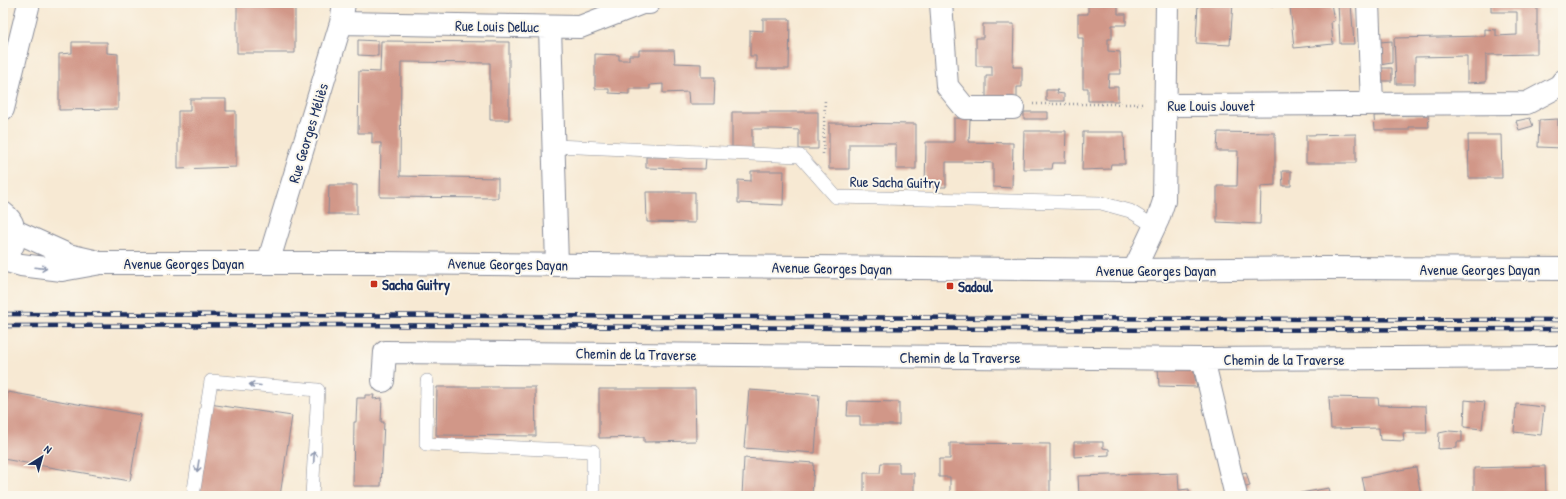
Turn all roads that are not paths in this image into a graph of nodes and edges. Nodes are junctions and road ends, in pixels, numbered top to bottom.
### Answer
1 (29, 3) edge
2 (649, 3) edge
3 (941, 3) edge
4 (1167, 3) edge
5 (1368, 3) edge
6 (342, 13) edge
7 (550, 27) junction
8 (1563, 81) edge
9 (1372, 104) junction
10 (1166, 105) junction
11 (1013, 108) road end
12 (3, 109) edge
13 (554, 146) junction
14 (7, 217) edge
15 (1154, 226) junction
16 (3, 257) edge
17 (3, 260) edge
18 (101, 263) junction
19 (268, 263) junction
20 (557, 265) junction
21 (1563, 269) edge
22 (1134, 270) junction
23 (1563, 357) edge
24 (1203, 359) junction
25 (383, 381) dead end
26 (427, 381) dead end
27 (193, 496) edge
28 (312, 496) edge
29 (593, 496) edge
30 (1236, 496) edge

1 - 12 street
2 - 7 street, Rue Louis Delluc
3 - 11 street
4 - 10 street
5 - 9 street
6 - 7 street, Rue Louis Delluc
6 - 19 street, Rue Georges Méliès
7 - 13 street
8 - 9 street, Rue Louis Jouvet
9 - 10 street, Rue Louis Jouvet
10 - 15 street
13 - 15 lane, Rue Sacha Guitry
13 - 20 street
14 - 16 street, Avenue Georges Dayan
14 - 18 street, Avenue Georges Dayan
15 - 22 street
17 -> 18 street, Avenue Georges Dayan
18 - 19 street, Avenue Georges Dayan
19 - 20 street, Avenue Georges Dayan
20 - 22 street, Avenue Georges Dayan
21 - 22 street, Avenue Georges Dayan
23 - 24 street, Chemin de la Traverse
24 - 25 street, Chemin de la Traverse
24 - 30 street
26 - 29 lane
28 -> 27 lane

